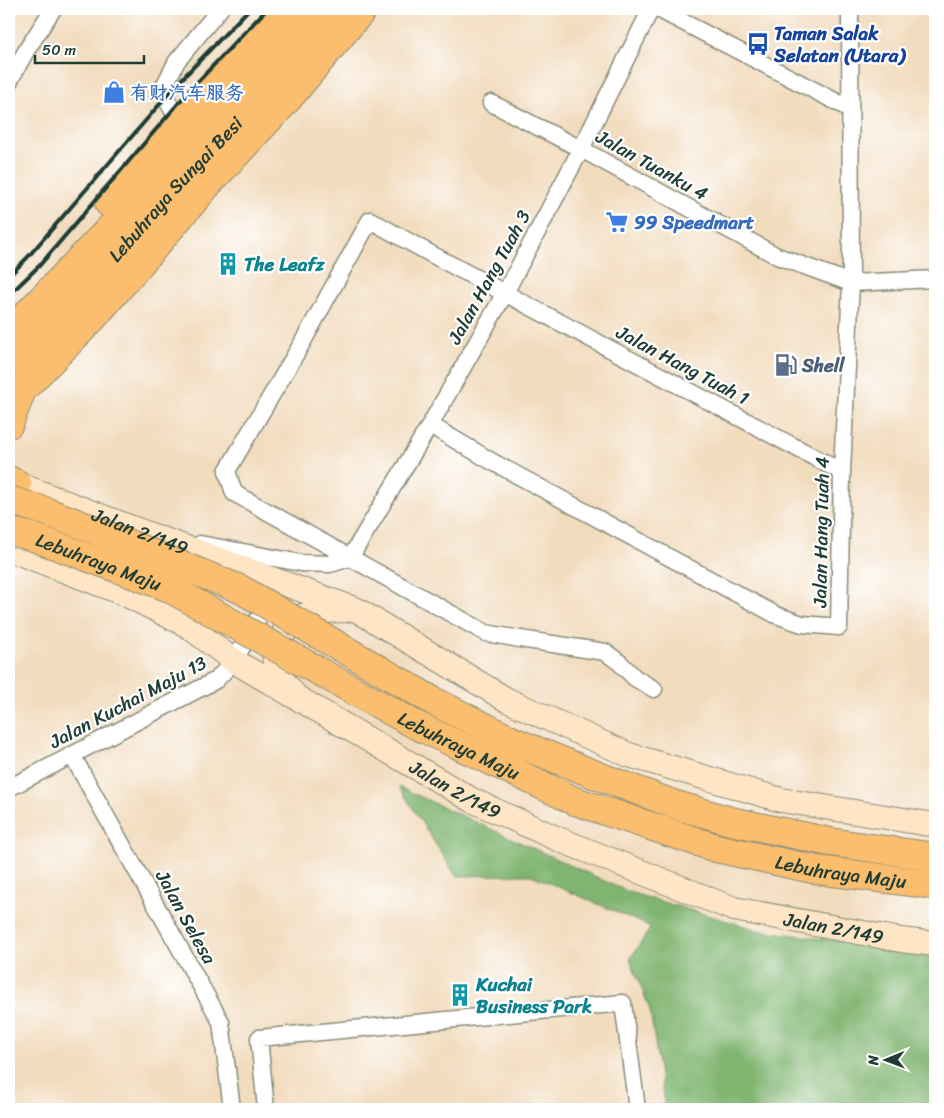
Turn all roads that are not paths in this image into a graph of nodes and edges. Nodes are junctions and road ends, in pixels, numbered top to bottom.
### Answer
1 (53, 9) edge
2 (220, 9) edge
3 (287, 9) edge
4 (311, 9) edge
5 (338, 9) edge
6 (363, 9) edge
7 (651, 9) edge
8 (658, 9) edge
9 (850, 9) edge
10 (279, 78) junction
11 (9, 82) edge
12 (490, 103) dead end
13 (850, 109) junction
14 (191, 128) junction
15 (581, 149) junction
16 (208, 183) junction
17 (935, 279) edge
18 (851, 283) junction
19 (505, 293) junction
20 (18, 300) edge
21 (9, 317) edge
22 (9, 332) edge
23 (9, 364) edge
24 (16, 395) edge
25 (9, 424) edge
26 (430, 425) junction
27 (842, 472) junction
28 (12, 488) edge
29 (9, 530) edge
30 (138, 530) junction
31 (9, 548) edge
32 (350, 558) junction
33 (280, 582) junction
34 (357, 610) junction
35 (234, 661) junction
36 (654, 689) dead end
37 (300, 700) junction
38 (72, 755) junction
39 (9, 788) edge
40 (935, 825) edge
41 (935, 857) edge
42 (935, 885) edge
43 (935, 944) edge
44 (232, 1109) edge
45 (266, 1109) edge
46 (637, 1109) edge

1 - 11 street
2 - 14 street
3 - 14 highway
4 - 14 highway
5 - 10 highway, Lebuhraya Sungai Besi
6 - 16 highway
7 - 15 street, Jalan Hang Tuah 3
8 - 13 street
9 - 13 street, Jalan Hang Tuah 4
10 - 16 highway
10 - 23 highway, Lebuhraya Sungai Besi
12 - 15 street, Jalan Tuanku 4
13 - 18 street, Jalan Hang Tuah 4
14 - 20 highway
14 - 22 highway
15 - 18 street, Jalan Tuanku 4
15 - 19 street, Jalan Hang Tuah 3
16 - 24 highway
17 - 18 street
18 - 27 street, Jalan Hang Tuah 4
19 - 26 street, Jalan Hang Tuah 3
19 - 27 street, Jalan Hang Tuah 1
19 - 32 street, Jalan Hang Tuah 1
20 - 21 highway
24 - 25 highway
26 - 27 street, Jalan Hang Tuah 4
26 - 32 street, Jalan Hang Tuah 3
28 - 30 main road, Jalan 2/149
28 - 41 highway, Lebuhraya Maju, bridge
29 - 42 highway, Lebuhraya Maju, bridge
30 - 32 street
30 - 33 main road, Jalan 2/149
31 - 35 main road, Jalan 2/149
32 - 36 street
33 - 34 main road, Jalan 2/149
33 - 35 street, Jalan Kuchai Maju 13
34 - 37 main road
34 - 40 main road, Jalan 2/149
35 - 37 main road, Jalan 2/149
35 - 38 street, Jalan Kuchai Maju 13
37 - 43 main road, Jalan 2/149
38 - 39 street, Jalan Kuchai Maju 13
38 - 44 street, Jalan Selesa
45 - 46 street

